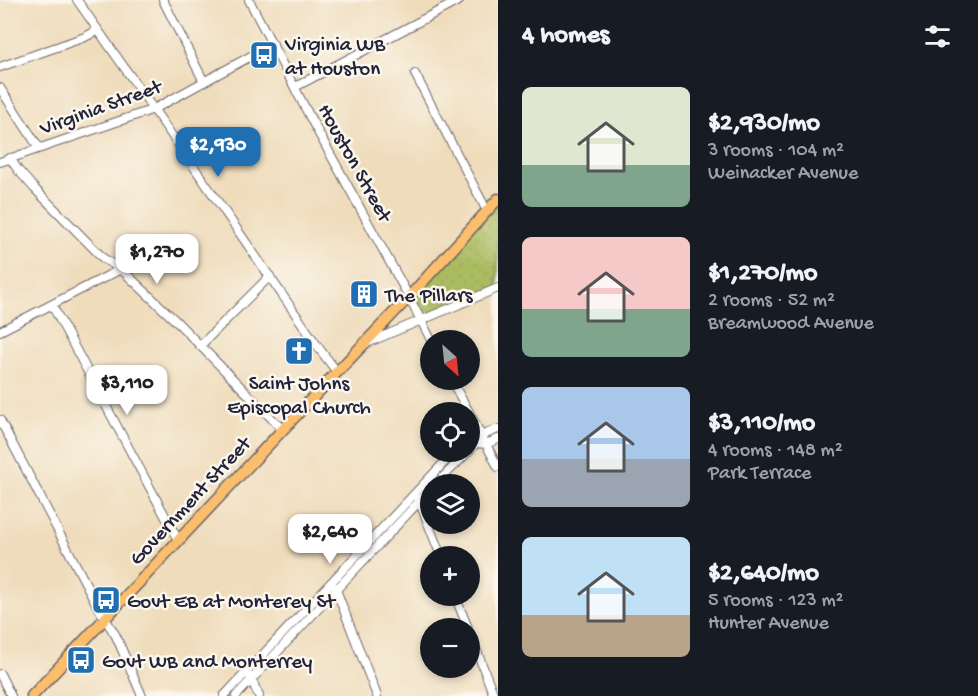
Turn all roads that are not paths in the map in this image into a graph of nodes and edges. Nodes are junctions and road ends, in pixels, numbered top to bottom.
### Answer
1 (77, 0) edge
2 (163, 0) edge
3 (249, 0) edge
4 (460, 0) edge
5 (98, 30) junction
6 (273, 44) junction
7 (0, 67) edge
8 (415, 74) dead end
9 (204, 82) junction
10 (295, 87) junction
11 (0, 88) edge
12 (154, 109) junction
13 (39, 148) junction
14 (10, 158) junction
15 (0, 162) edge
16 (498, 199) edge
17 (487, 211) junction
18 (120, 269) junction
19 (270, 276) junction
20 (498, 288) edge
21 (409, 297) junction
22 (52, 304) junction
23 (420, 321) junction
24 (425, 330) edge
25 (0, 332) edge
26 (364, 345) junction
27 (200, 346) junction
28 (337, 372) junction
29 (0, 420) edge
30 (283, 429) junction
31 (498, 429) edge
32 (480, 434) edge
33 (480, 439) edge
34 (498, 439) edge
35 (483, 440) junction
36 (480, 441) edge
37 (446, 462) edge
38 (458, 462) edge
39 (498, 467) edge
40 (446, 474) edge
41 (420, 495) edge
42 (417, 497) junction
43 (178, 540) junction
44 (437, 546) edge
45 (334, 586) junction
46 (105, 618) junction
47 (480, 659) edge
48 (0, 674) edge
49 (249, 676) junction
50 (11, 696) edge
51 (32, 696) edge
52 (142, 696) edge
53 (224, 696) edge
54 (236, 696) edge
55 (259, 696) edge
56 (377, 696) edge
57 (494, 696) edge

1 - 5 street
2 - 9 street
3 - 6 street, Houston Street
4 - 10 street
5 - 7 street
5 - 12 street
6 - 9 street, Virginia Street
6 - 10 street, Houston Street
8 - 17 street
9 - 12 street, Virginia Street
10 - 21 street, Houston Street
11 - 13 street
12 - 13 street, Virginia Street
12 - 19 street
13 - 14 street, Virginia Street
14 - 15 street, Virginia Street
14 - 18 street
16 - 17 main road, Government Street
17 - 21 main road, Government Street
18 - 22 street
18 - 27 street
19 - 27 street
19 - 28 street
20 - 23 street
21 - 23 street, Houston Street
21 - 26 main road, Government Street
22 - 25 street
22 - 43 street
23 - 24 street, Houston Street
23 - 26 street
26 - 28 main road, Government Street
27 - 30 street
28 - 30 main road, Government Street
29 - 46 street
30 - 43 main road, Government Street
31 - 35 street
32 - 35 street
33 - 35 street
34 - 35 street
35 - 36 street
35 - 39 street
37 - 42 street
38 - 40 street
41 - 42 street
42 - 44 street
42 - 45 street
43 - 46 main road, Government Street
45 - 49 street
45 - 56 street
46 - 51 main road, Government Street
46 - 52 street
47 - 57 street
48 - 50 street
49 - 53 street
49 - 54 street
49 - 55 street

